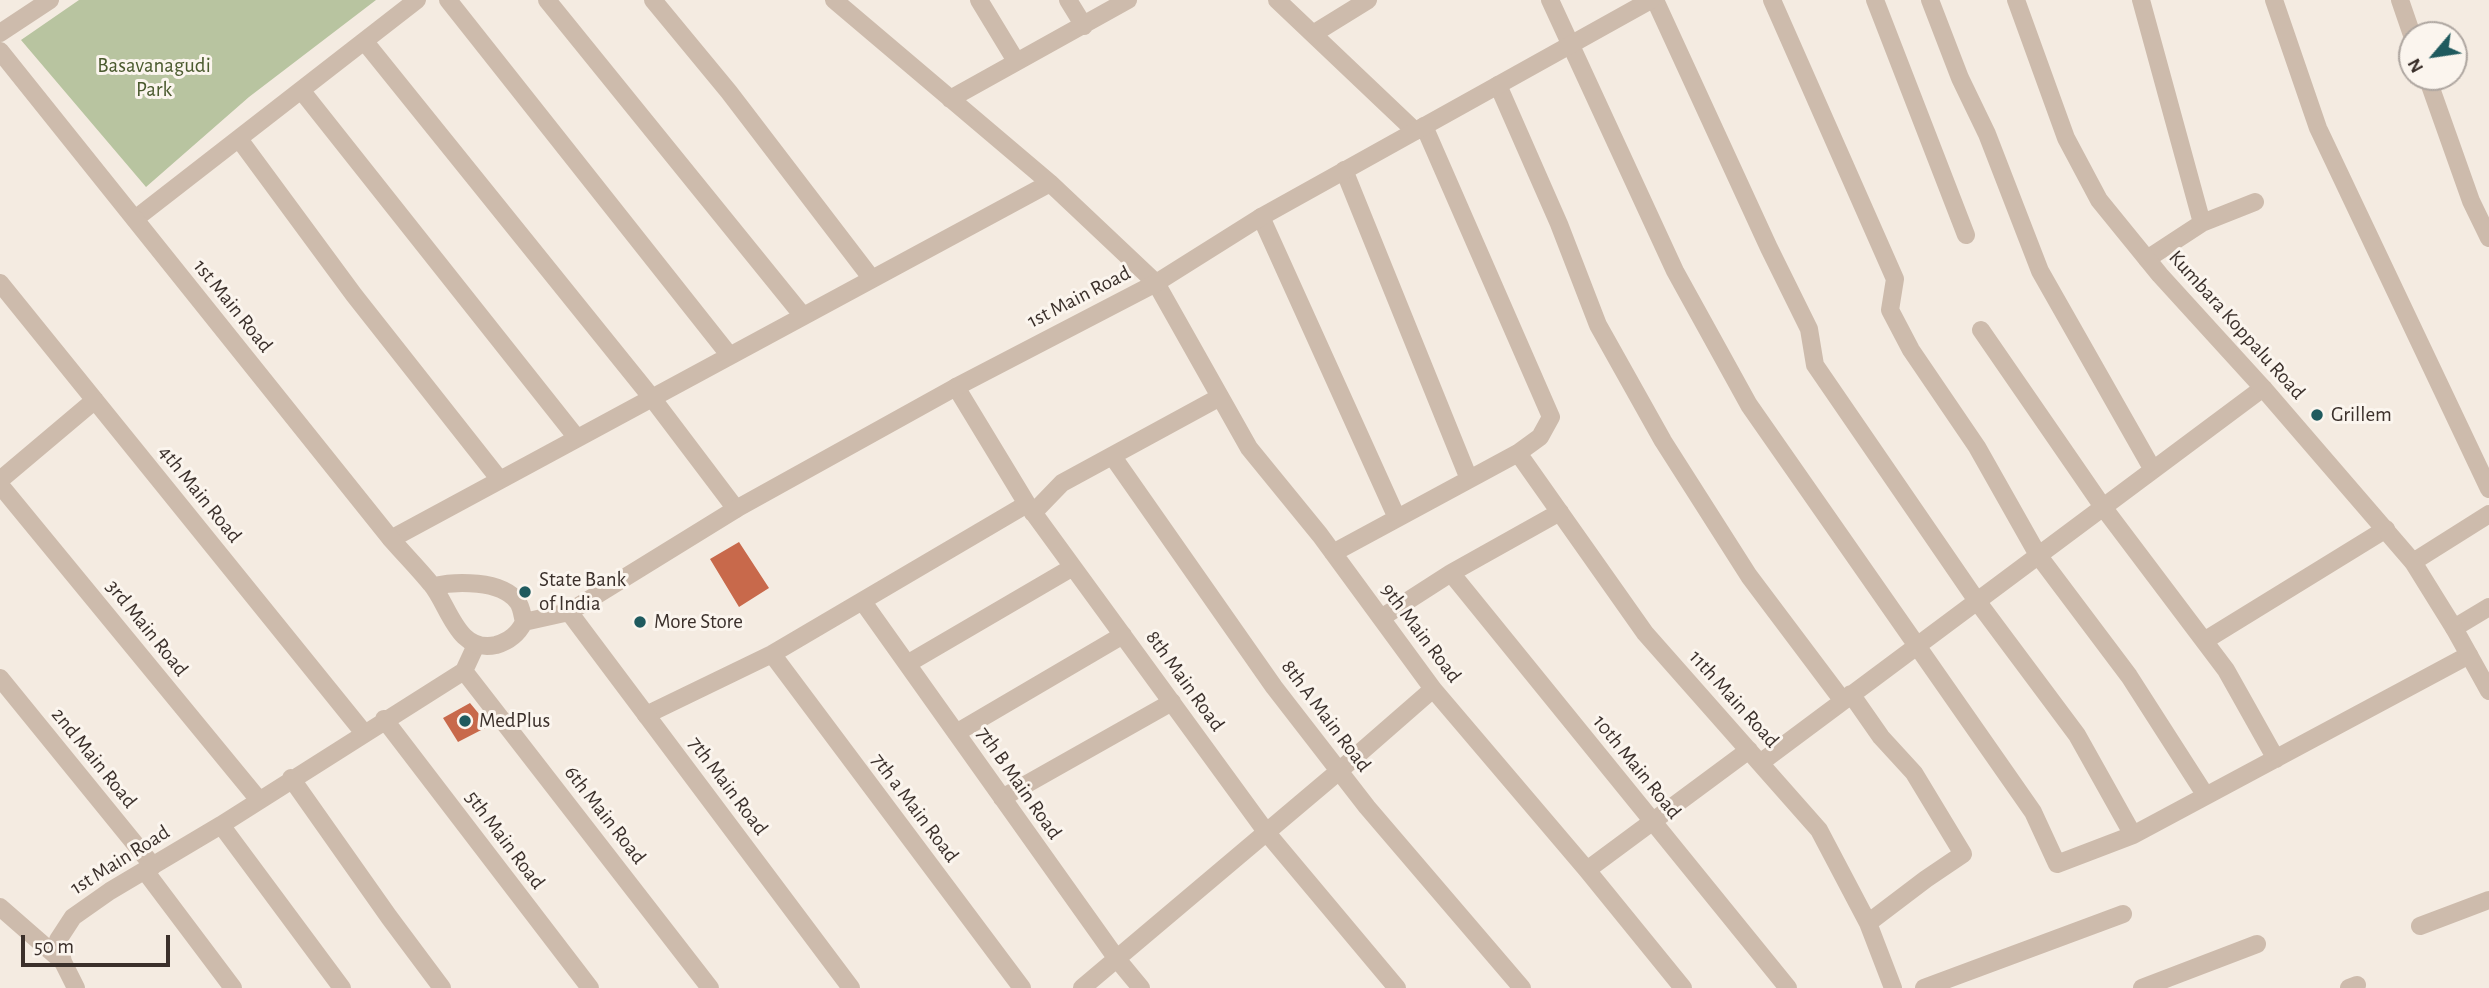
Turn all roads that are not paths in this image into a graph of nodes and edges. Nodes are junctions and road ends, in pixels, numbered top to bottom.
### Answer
1 (50, 0) edge
2 (417, 0) edge
3 (448, 0) edge
4 (548, 0) edge
5 (653, 0) edge
6 (834, 0) edge
7 (979, 0) edge
8 (1068, 0) edge
9 (1128, 0) edge
10 (1276, 0) edge
11 (1368, 0) edge
12 (1550, 0) edge
13 (1653, 0) edge
14 (1772, 0) edge
15 (1875, 0) edge
16 (1930, 0) edge
17 (2016, 0) edge
18 (2141, 0) edge
19 (2274, 0) edge
20 (2400, 0) edge
21 (2407, 21) edge
22 (1084, 26) junction
23 (0, 33) edge
24 (1313, 34) junction
25 (365, 42) junction
26 (1570, 44) junction
27 (0, 51) edge
28 (1017, 61) junction
29 (1498, 85) junction
30 (301, 90) junction
31 (2432, 91) edge
32 (950, 99) junction
33 (1420, 128) junction
34 (239, 139) junction
35 (1344, 170) junction
36 (1050, 183) junction
37 (2255, 202) dead end
38 (1261, 217) junction
39 (135, 219) junction
40 (2202, 223) junction
41 (1966, 235) dead end
42 (2489, 238) edge
43 (2147, 259) junction
44 (872, 279) junction
45 (0, 283) edge
46 (1156, 283) junction
47 (803, 316) junction
48 (1981, 330) dead end
49 (730, 356) junction
50 (956, 387) junction
51 (2263, 388) junction
52 (1220, 397) junction
53 (652, 398) junction
54 (95, 400) junction
55 (578, 438) junction
56 (1518, 453) junction
57 (1113, 457) junction
58 (2153, 470) junction
59 (1469, 479) junction
60 (500, 480) junction
61 (0, 483) edge
62 (2489, 489) edge
63 (2103, 507) junction
64 (1030, 508) junction
65 (736, 509) junction
66 (1560, 512) junction
67 (2489, 514) edge
68 (1397, 518) junction
69 (2386, 529) junction
70 (391, 539) junction
71 (1333, 553) junction
72 (2038, 555) junction
73 (2413, 562) junction
74 (1073, 567) junction
75 (1451, 573) junction
76 (433, 586) junction
77 (1977, 601) junction
78 (863, 602) junction
79 (2489, 607) edge
80 (569, 612) junction
81 (1381, 618) junction
82 (524, 622) junction
83 (2454, 628) junction
84 (1123, 635) junction
85 (2204, 641) junction
86 (476, 645) junction
87 (1917, 646) junction
88 (772, 654) junction
89 (2469, 655) junction
90 (907, 664) junction
91 (464, 671) junction
92 (0, 678) edge
93 (1433, 689) junction
94 (2489, 691) edge
95 (1847, 697) junction
96 (1172, 702) junction
97 (646, 715) junction
98 (384, 719) junction
99 (365, 733) junction
100 (956, 733) junction
101 (1755, 756) junction
102 (2276, 759) junction
103 (1339, 771) junction
104 (291, 778) junction
105 (2206, 796) junction
106 (1002, 798) junction
107 (259, 800) junction
108 (1652, 822) junction
109 (221, 825) junction
110 (1267, 833) junction
111 (2133, 835) junction
112 (149, 869) junction
113 (1587, 870) junction
114 (2489, 901) edge
115 (0, 907) edge
116 (2123, 915) dead end
117 (1868, 923) junction
118 (2420, 926) dead end
119 (2257, 944) dead end
120 (1117, 959) junction
121 (63, 962) junction
122 (76, 988) edge
123 (233, 988) edge
124 (342, 988) edge
125 (442, 988) edge
126 (590, 988) edge
127 (710, 988) edge
128 (851, 988) edge
129 (1022, 988) edge
130 (1082, 988) edge
131 (1141, 988) edge
132 (1397, 988) edge
133 (1522, 988) edge
134 (1683, 988) edge
135 (1788, 988) edge
136 (1893, 988) edge
137 (1924, 988) edge
138 (2142, 988) edge

1 - 23 street
2 - 25 street
3 - 49 street
4 - 47 street
5 - 44 street
6 - 32 street, 9th Main Road
7 - 28 street
8 - 22 street
9 - 22 street
10 - 24 street
11 - 24 street
12 - 26 street
13 - 26 street, 1st Main Road
13 - 77 street
14 - 72 street
15 - 41 street
16 - 58 street
17 - 43 street, Kumbara Koppalu Road
18 - 40 street
19 - 62 street
20 - 21 street
22 - 28 street
24 - 33 street
25 - 30 street
25 - 53 street
26 - 29 street, 1st Main Road
26 - 87 street
27 - 39 street, 1st Main Road
28 - 32 street
29 - 33 street, 1st Main Road
29 - 95 street
30 - 34 street
30 - 55 street
31 - 42 street
32 - 36 street, 9th Main Road
33 - 35 street, 1st Main Road
33 - 56 street
34 - 39 street
34 - 60 street
35 - 38 street, 1st Main Road
35 - 59 street
36 - 44 street
36 - 46 street, 9th Main Road
37 - 40 street
38 - 46 street, 1st Main Road
38 - 68 street
39 - 70 street, 1st Main Road
40 - 43 street
43 - 51 street, Kumbara Koppalu Road
44 - 47 street
45 - 54 street, 4th Main Road
46 - 50 street, 1st Main Road
46 - 52 street, 9th Main Road
47 - 49 street
48 - 63 street
49 - 53 street
50 - 64 street, 8th Main Road
50 - 65 street, 1st Main Road
51 - 58 street
51 - 69 street, Kumbara Koppalu Road
52 - 57 street
52 - 71 street, 9th Main Road
53 - 55 street
53 - 65 street
54 - 61 street
54 - 99 street, 4th Main Road
55 - 60 street
56 - 59 street
56 - 66 street, 11th Main Road
57 - 64 street
57 - 103 street, 8th A Main Road
58 - 63 street
59 - 68 street
60 - 70 street
61 - 107 street, 3rd Main Road
63 - 72 street
63 - 85 street
64 - 74 street, 8th Main Road
64 - 78 street
65 - 80 street, 1st Main Road
66 - 75 street
66 - 101 street, 11th Main Road
67 - 73 street
68 - 71 street
69 - 73 street, Kumbara Koppalu Road
69 - 85 street
70 - 76 street, 1st Main Road
71 - 81 street, 9th Main Road
72 - 77 street
72 - 105 street
73 - 83 street, Kumbara Koppalu Road
74 - 84 street, 8th Main Road
74 - 90 street
75 - 81 street
75 - 108 street, 10th Main Road
76 - 82 street
76 - 86 street, 1st Main Road
77 - 87 street
77 - 111 street
78 - 88 street
78 - 90 street, 7th B Main Road
79 - 83 street
80 - 82 street, 1st Main Road
80 - 97 street, 7th Main Road
81 - 93 street, 9th Main Road
82 - 86 street
83 - 89 street, Kumbara Koppalu Road
84 - 96 street, 8th Main Road
84 - 100 street
85 - 102 street
86 - 91 street
87 - 95 street
87 - 111 street
88 - 97 street
88 - 129 street, 7th a Main Road
89 - 94 street, Kumbara Koppalu Road
89 - 102 street
90 - 100 street, 7th B Main Road
91 - 98 street, 1st Main Road
91 - 127 street, 6th Main Road
92 - 112 street, 2nd Main Road
93 - 103 street
93 - 113 street, 9th Main Road
95 - 101 street
95 - 117 street
96 - 106 street
96 - 110 street, 8th Main Road
97 - 128 street, 7th Main Road
98 - 99 street, 1st Main Road
98 - 126 street, 5th Main Road
99 - 104 street, 1st Main Road
100 - 106 street, 7th B Main Road
101 - 108 street
101 - 117 street, 11th Main Road
102 - 105 street
103 - 110 street
103 - 133 street, 8th A Main Road
104 - 107 street, 1st Main Road
104 - 125 street
105 - 111 street
106 - 120 street, 7th B Main Road
107 - 109 street, 1st Main Road
108 - 113 street
108 - 135 street, 10th Main Road
109 - 112 street, 1st Main Road
109 - 124 street
110 - 120 street
110 - 132 street, 8th Main Road
112 - 121 street, 1st Main Road
112 - 123 street, 2nd Main Road
113 - 134 street, 9th Main Road
114 - 118 street
115 - 121 street
116 - 137 street
117 - 136 street, 11th Main Road
119 - 138 street
120 - 130 street
120 - 131 street, 7th B Main Road
121 - 122 street, 1st Main Road

